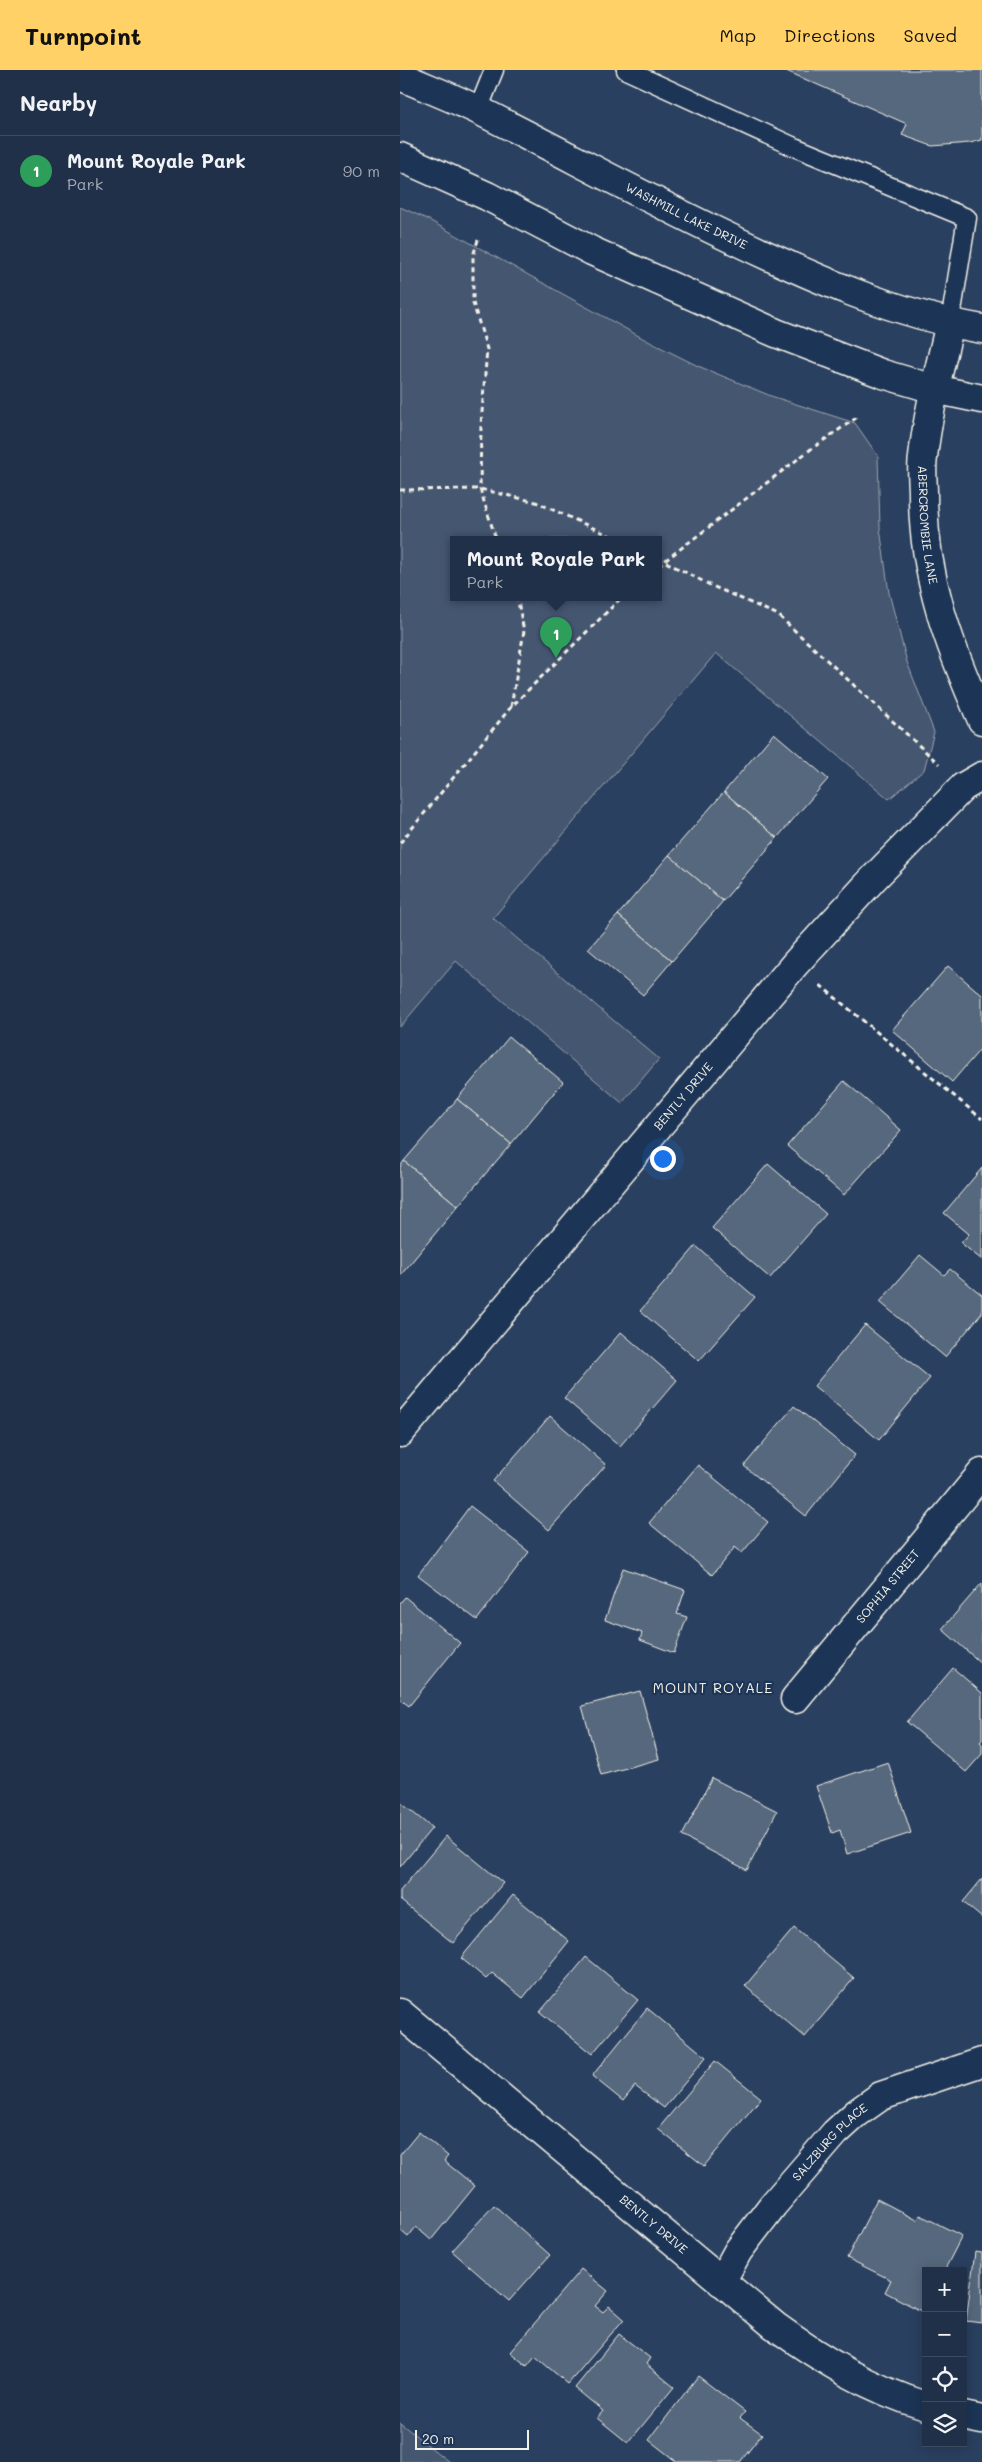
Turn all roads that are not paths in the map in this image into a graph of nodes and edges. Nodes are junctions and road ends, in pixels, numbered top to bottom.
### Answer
1 (494, 70) edge
2 (626, 70) edge
3 (400, 76) edge
4 (478, 110) junction
5 (400, 157) edge
6 (975, 219) edge
7 (950, 323) junction
8 (982, 328) edge
9 (934, 390) junction
10 (982, 399) edge
11 (982, 720) edge
12 (973, 782) edge
13 (400, 1433) edge
14 (982, 1473) edge
15 (795, 1699) dead end
16 (400, 2013) edge
17 (982, 2062) edge
18 (721, 2282) junction
19 (922, 2405) edge
20 (967, 2417) edge
21 (982, 2420) edge

1 - 4 lane
2 - 6 lane
3 - 4 street, WASHMILL LAKE DRIVE
4 - 7 street, WASHMILL LAKE DRIVE
5 - 9 street
6 - 7 lane
7 - 8 street, WASHMILL LAKE DRIVE
7 - 9 street, ABERCROMBIE LANE
9 - 10 street
9 - 11 street, ABERCROMBIE LANE
12 - 13 street, BENTLY DRIVE
14 - 15 street, SOPHIA STREET
16 - 18 street, BENTLY DRIVE
17 - 18 street, SALZBURG PLACE
18 - 19 street, BENTLY DRIVE
20 - 21 street

